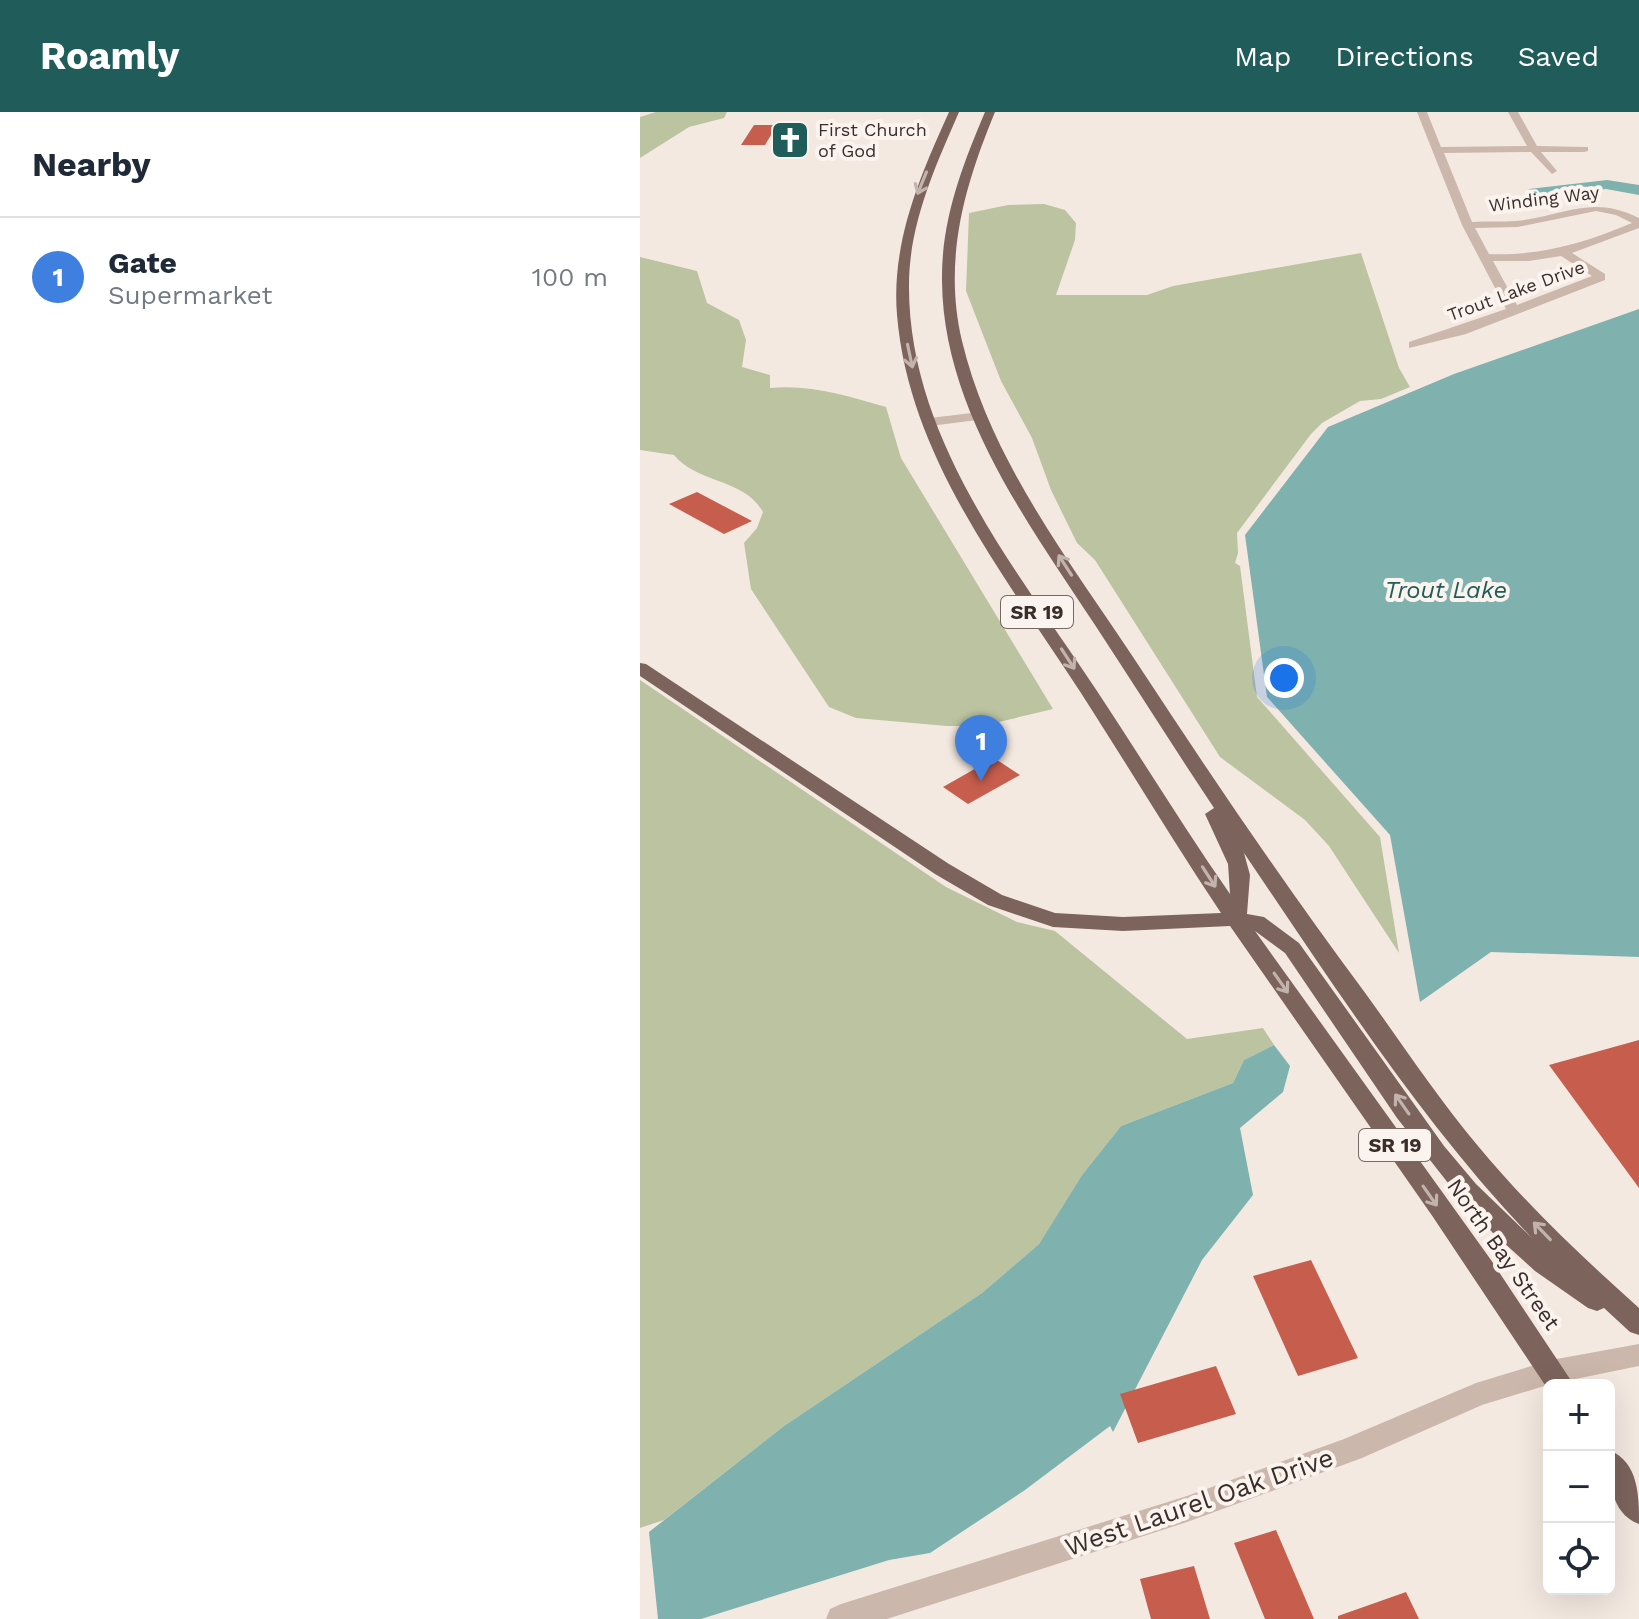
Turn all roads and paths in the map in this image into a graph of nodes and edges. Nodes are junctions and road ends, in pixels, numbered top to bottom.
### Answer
1 (954, 112) edge
2 (990, 112) edge
3 (1422, 112) edge
4 (1513, 112) edge
5 (1535, 149) junction
6 (1584, 149) dead end
7 (1438, 150) junction
8 (1552, 171) dead end
9 (1623, 214) joint
10 (1639, 223) edge
11 (1468, 225) junction
12 (1565, 254) junction
13 (1485, 257) junction
14 (1514, 312) junction
15 (1414, 345) dead end
16 (980, 416) junction
17 (930, 422) junction
18 (640, 668) edge
19 (1183, 749) junction
20 (1236, 919) junction
21 (1639, 1327) edge
22 (1639, 1355) edge
23 (1556, 1379) edge
24 (1543, 1382) edge
25 (1615, 1473) edge
26 (1639, 1511) edge
27 (841, 1619) edge

1 -> 17 main road, SR 19
2 - 16 main road, SR 19
3 - 7 street
4 - 5 street
5 - 6 street
5 - 7 street
5 - 8 street
7 - 11 street
9 - 10 street, Trout Lake Drive
9 - 11 street, Winding Way
10 - 12 street, Trout Lake Drive
11 - 13 street
12 - 13 street
12 - 14 street, Trout Lake Drive
13 - 14 street
14 - 15 street, Trout Lake Drive
16 - 17 street
19 -> 16 main road, SR 19
17 -> 20 main road, SR 19
18 - 20 main road
19 - 20 main road
21 -> 19 main road, SR 19
21 -> 20 main road
20 -> 23 main road, North Bay Street / SR 19
22 - 23 street, West Laurel Oak Drive
24 - 27 street, West Laurel Oak Drive
25 - 26 main road

